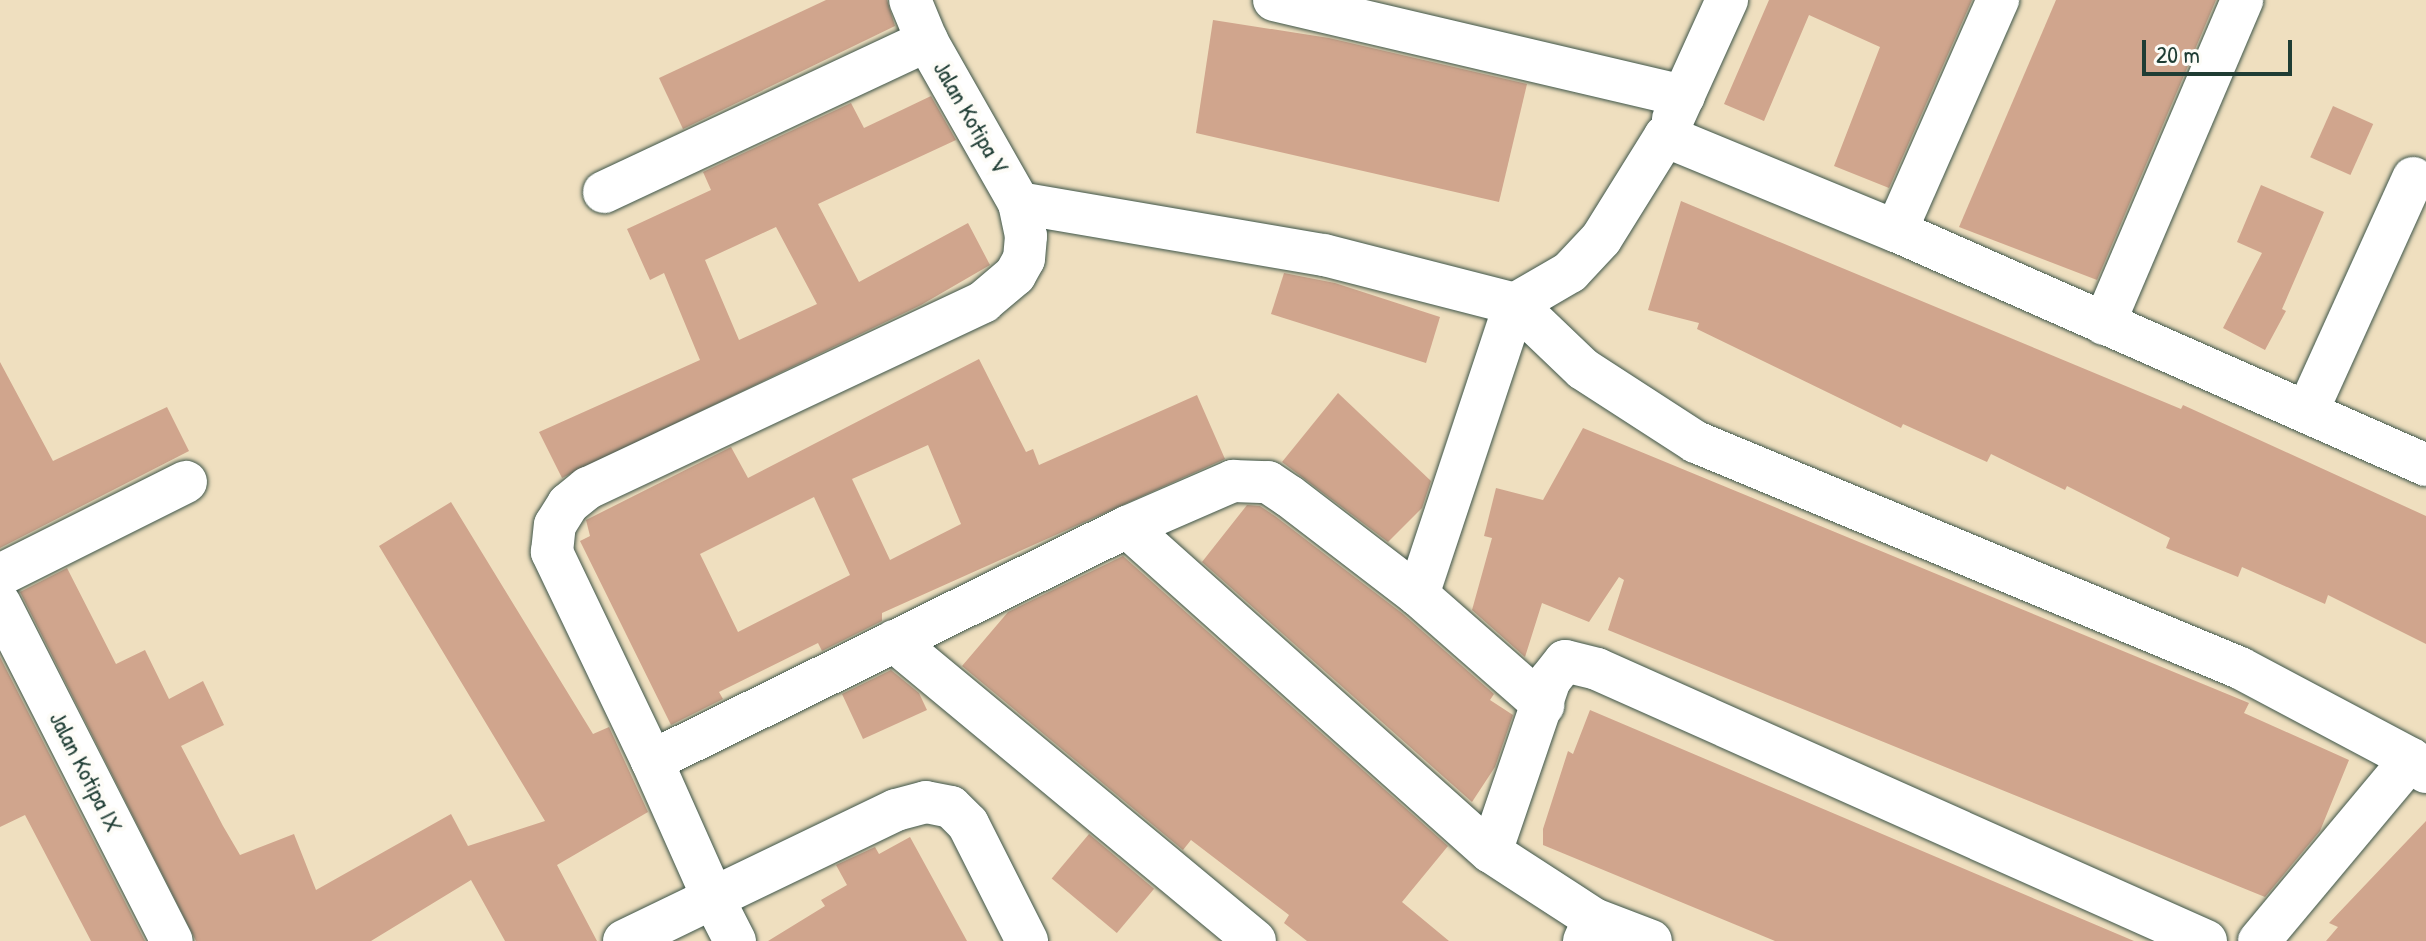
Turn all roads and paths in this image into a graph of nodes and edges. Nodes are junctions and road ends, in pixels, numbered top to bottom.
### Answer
1 (910, 0) edge
2 (1274, 0) edge
3 (1727, 0) edge
4 (1998, 0) edge
5 (2242, 0) edge
6 (927, 41) junction
7 (1684, 96) junction
8 (1665, 136) junction
9 (2413, 178) dead end
10 (604, 192) dead end
11 (1023, 219) junction
12 (1896, 231) junction
13 (1515, 304) junction
14 (2104, 324) junction
15 (2307, 412) junction
16 (2426, 465) edge
17 (186, 482) dead end
18 (1127, 527) junction
19 (0, 575) edge
20 (1418, 595) junction
21 (0, 604) edge
22 (894, 641) junction
23 (1543, 705) junction
24 (652, 761) junction
25 (2418, 766) edge
26 (1491, 852) junction
27 (713, 898) junction
28 (1589, 930) edge
29 (172, 941) edge
30 (624, 941) edge
31 (735, 941) edge
32 (1027, 941) edge
33 (1255, 941) edge
34 (1651, 941) edge
35 (2206, 941) edge
36 (2259, 941) edge

1 - 6 street, Jalan Kotipa V
2 - 7 street
3 - 7 street
4 - 12 street
5 - 14 street
6 - 10 street
6 - 11 street, Jalan Kotipa V
7 - 8 street
8 - 12 street
8 - 13 street
9 - 15 street
11 - 13 street
11 - 24 street
12 - 14 street
13 - 20 street
13 - 25 street
14 - 15 street
15 - 16 street
17 - 19 street
18 - 20 street
18 - 22 street
18 - 26 street
20 - 23 street
21 - 29 street, Jalan Kotipa IX
22 - 24 street
22 - 33 street
23 - 26 street
23 - 35 street
24 - 27 street
25 - 36 street
26 - 28 street
27 - 30 street
27 - 31 street
27 - 32 street
28 - 34 street

